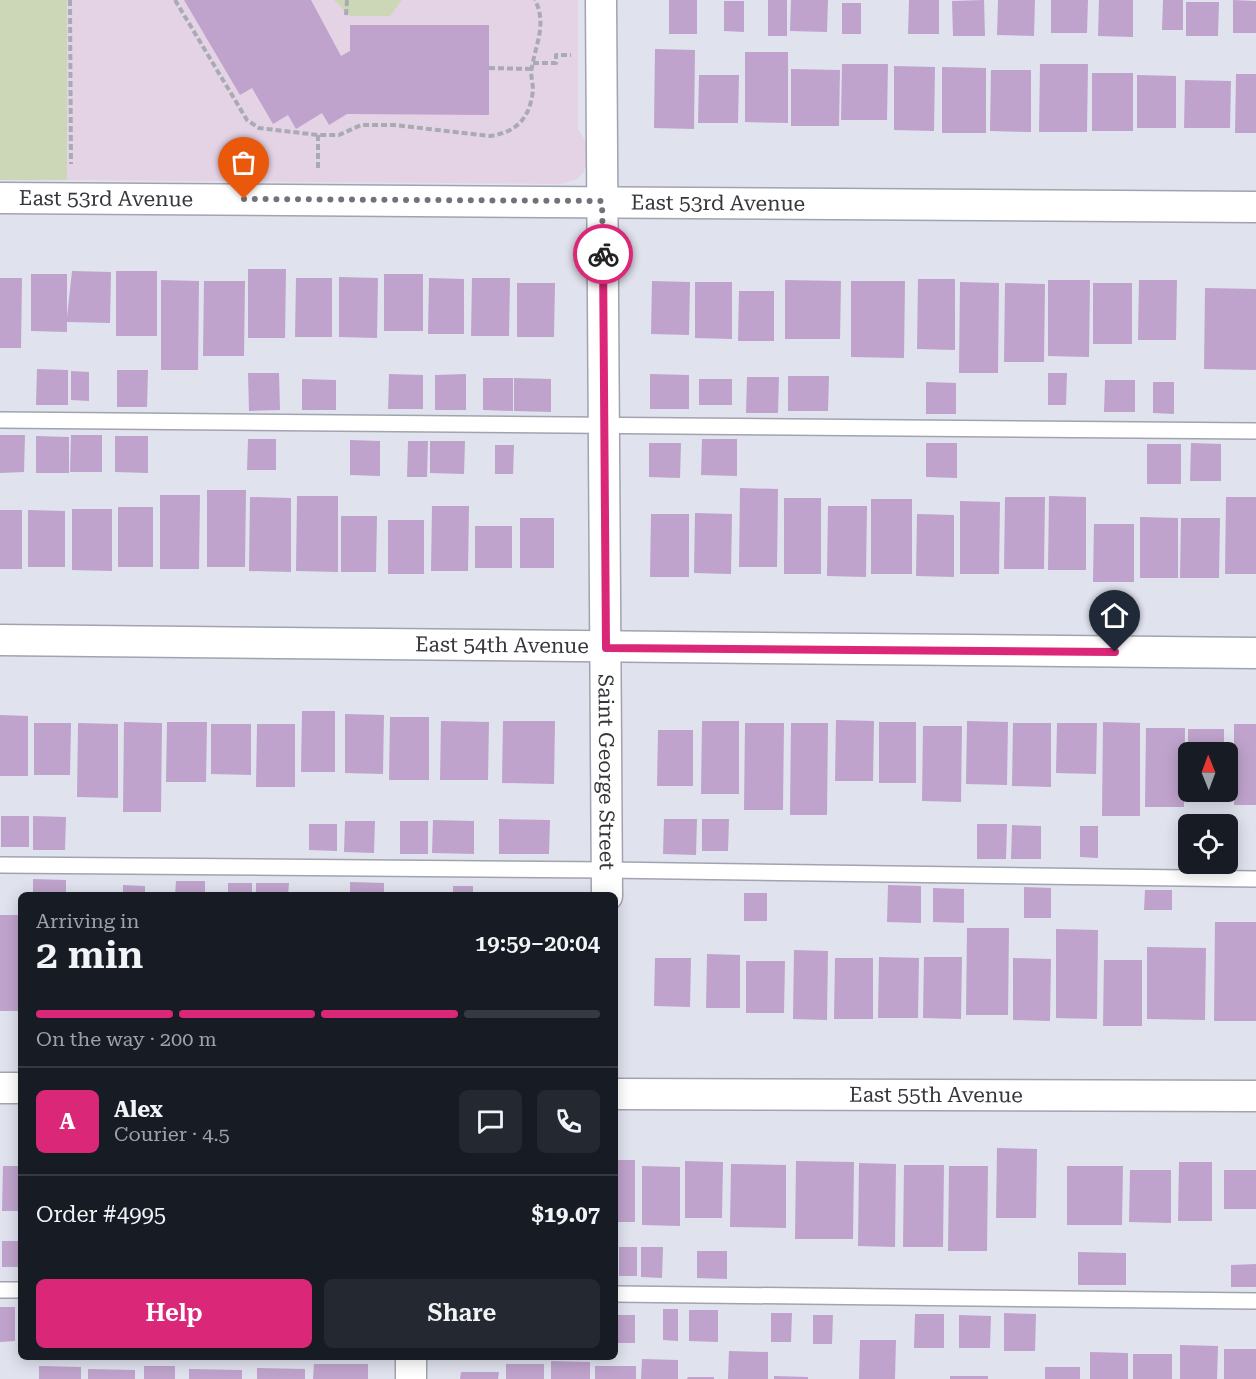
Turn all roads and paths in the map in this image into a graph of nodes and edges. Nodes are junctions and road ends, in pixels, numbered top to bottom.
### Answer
1 (70, 0) edge
2 (175, 0) edge
3 (347, 0) edge
4 (534, 0) edge
5 (602, 0) edge
6 (346, 15) dead end
7 (571, 55) dead end
8 (533, 63) junction
9 (489, 68) dead end
10 (531, 69) junction
11 (318, 135) junction
12 (71, 164) dead end
13 (0, 198) edge
14 (318, 200) junction
15 (602, 201) junction
16 (1256, 207) edge
17 (0, 420) edge
18 (604, 426) junction
19 (1256, 431) edge
20 (0, 640) edge
21 (606, 648) junction
22 (1256, 653) edge
23 (0, 865) edge
24 (1256, 879) edge
25 (607, 883) edge
26 (0, 1088) edge
27 (18, 1088) edge
28 (618, 1094) edge
29 (1256, 1096) edge
30 (0, 1290) edge
31 (18, 1290) edge
32 (618, 1294) edge
33 (1256, 1301) edge
34 (411, 1360) edge
35 (411, 1379) edge

1 - 12 path
2 - 11 path
3 - 6 path
4 - 8 path
5 - 15 street, Saint George Street
7 - 8 path
8 - 10 path
9 - 10 path
10 - 11 path
11 - 14 path
13 - 14 street, East 53rd Avenue
14 - 15 street, East 53rd Avenue
15 - 16 street, East 53rd Avenue
15 - 18 street, Saint George Street
17 - 18 lane
18 - 19 lane
18 - 21 street, Saint George Street
20 - 21 street, East 54th Avenue
21 - 22 street, East 54th Avenue
21 - 25 street, Saint George Street
23 - 25 lane
24 - 25 lane
26 - 27 street
28 - 29 street, East 55th Avenue
30 - 31 lane
32 - 33 lane
34 - 35 street

